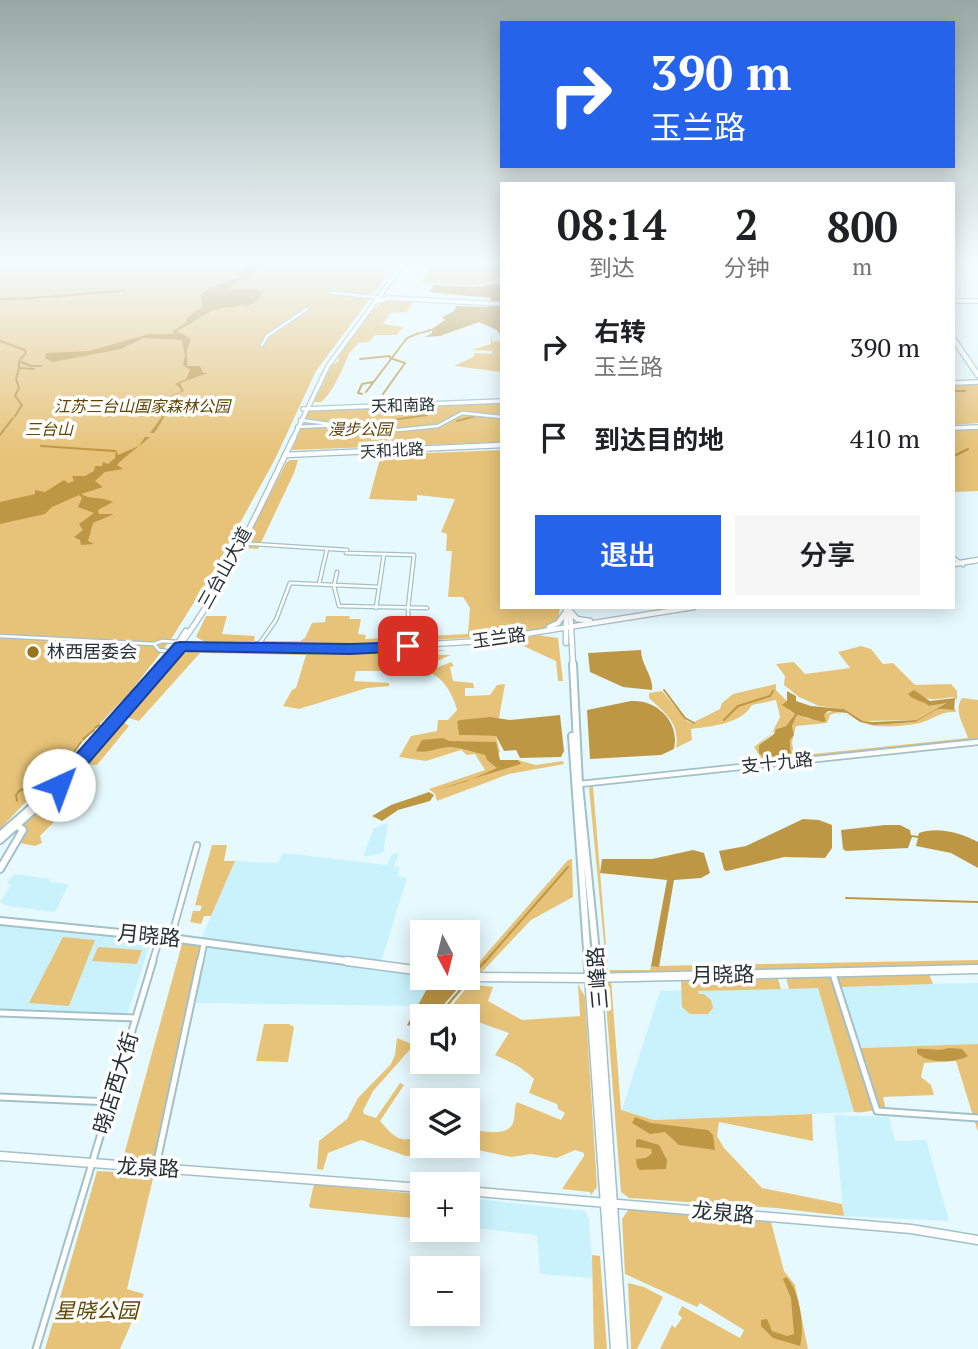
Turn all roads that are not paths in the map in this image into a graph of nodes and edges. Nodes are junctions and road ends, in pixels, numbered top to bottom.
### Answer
1 (281, 326) edge
2 (357, 326) edge
3 (955, 335) edge
4 (955, 342) edge
5 (262, 345) dead end
6 (978, 369) edge
7 (978, 380) edge
8 (955, 382) edge
9 (500, 400) edge
10 (305, 408) junction
11 (500, 417) edge
12 (300, 420) junction
13 (332, 424) junction
14 (978, 426) edge
15 (297, 427) junction
16 (955, 427) edge
17 (500, 445) edge
18 (284, 455) junction
19 (240, 543) junction
20 (327, 549) junction
21 (384, 554) junction
22 (978, 561) edge
23 (958, 564) edge
24 (337, 572) dead end
25 (318, 584) junction
26 (335, 584) junction
27 (379, 587) junction
28 (376, 608) junction
29 (408, 608) junction
30 (427, 608) dead end
31 (568, 609) edge
32 (668, 609) edge
33 (680, 609) edge
34 (599, 621) junction
35 (568, 626) junction
36 (538, 631) junction
37 (0, 636) edge
38 (154, 644) junction
39 (408, 645) junction
40 (568, 645) junction
41 (178, 646) junction
42 (257, 647) junction
43 (978, 742) edge
44 (578, 784) junction
45 (16, 824) junction
46 (0, 837) edge
47 (197, 845) dead end
48 (0, 869) edge
49 (0, 921) edge
50 (160, 937) junction
51 (171, 938) junction
52 (204, 943) junction
53 (410, 969) edge
54 (978, 970) edge
55 (833, 974) junction
56 (480, 977) edge
57 (588, 978) junction
58 (598, 978) junction
59 (1, 1014) edge
60 (136, 1018) junction
61 (0, 1097) edge
62 (110, 1102) junction
63 (978, 1118) edge
64 (0, 1156) edge
65 (90, 1165) junction
66 (155, 1169) junction
67 (410, 1187) edge
68 (480, 1192) edge
69 (610, 1203) junction
70 (978, 1240) edge
71 (36, 1349) edge
72 (615, 1349) edge
73 (623, 1349) edge

1 - 5 street
2 - 10 street, 三台山大道
3 - 6 main road
4 - 7 main road
7 - 8 street
9 - 10 street, 天和南路
10 - 12 street, 三台山大道
10 - 18 street, 三台山大道
11 - 13 street
12 - 13 street
12 - 15 street, 三台山大道
13 - 15 street
14 - 16 street
15 - 18 street, 三台山大道
17 - 18 street, 天和北路
18 - 19 street, 三台山大道
19 - 20 street
19 - 41 street, 三台山大道
20 - 21 street
20 - 25 street
21 - 27 street
21 - 29 street
22 - 23 street
24 - 26 street
25 - 26 street
25 - 42 street
26 - 27 street
26 - 28 street
27 - 28 street
28 - 29 street
29 - 30 street
29 - 39 street
31 - 34 street
31 - 35 street, 三峰路
31 - 36 street
32 - 34 street, 玉兰路
33 - 34 street, 玉兰路
34 - 35 street, 玉兰路
34 - 40 street
35 - 36 street, 玉兰路
35 - 40 street, 三峰路
36 - 39 street, 玉兰路
36 - 40 street
37 - 38 street, 玉兰路
38 - 41 street, 玉兰路
38 - 41 street, 玉兰路
39 - 42 street, 玉兰路
40 - 44 street, 三峰路
41 - 42 street, 玉兰路
41 - 45 street, 三台山大道
41 - 45 street, 三台山大道
43 - 44 street, 支十九路
44 - 57 street, 三峰路
44 - 58 street, 三峰路
45 - 46 street, 三台山大道
45 - 48 street
47 - 51 street
49 - 50 street, 月晓路
50 - 51 street, 月晓路
50 - 60 street, 晓店西大街
51 - 52 street, 月晓路
52 - 53 street, 月晓路
52 - 66 street
54 - 55 street, 月晓路
55 - 58 street, 月晓路
55 - 63 street
56 - 57 street, 月晓路
57 - 58 street, 月晓路
57 - 69 street, 三峰路
58 - 69 street, 三峰路
59 - 60 street
60 - 62 street, 晓店西大街
61 - 62 street
62 - 65 street, 晓店西大街
64 - 65 street, 龙泉路
65 - 66 street, 龙泉路
65 - 71 street, 晓店西大街
66 - 67 street, 龙泉路
68 - 69 street, 龙泉路
69 - 70 street, 龙泉路
69 - 72 street, 三峰路
69 - 73 street, 三峰路

